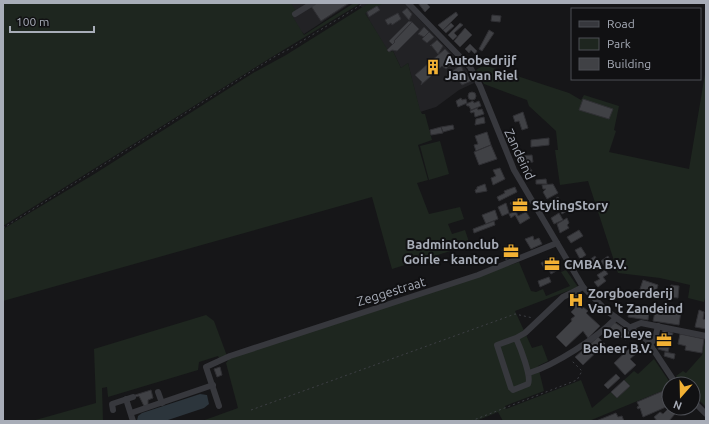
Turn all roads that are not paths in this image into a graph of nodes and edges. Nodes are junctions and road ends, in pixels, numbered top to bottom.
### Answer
1 (313, 3) edge
2 (410, 4) edge
3 (295, 14) dead end
4 (557, 243) junction
5 (583, 287) junction
6 (616, 318) junction
7 (658, 326) junction
8 (631, 327) junction
9 (706, 336) edge
10 (516, 338) junction
11 (650, 344) junction
12 (529, 372) junction
13 (670, 376) edge
14 (212, 385) junction
15 (158, 392) dead end
16 (162, 403) junction
17 (220, 406) dead end
18 (113, 410) dead end
19 (131, 413) junction
20 (133, 421) edge

1 - 3 street
2 - 4 street, Zandeind
4 - 5 street, Zandeind
4 - 14 street, Zeggestraat
5 - 6 street, Zandeind
5 - 10 street
6 - 8 street, Zandeind
6 - 12 street
7 - 8 street
7 - 9 street
7 - 11 street
8 - 11 street, Zandeind
10 - 12 street
10 - 12 street
11 - 13 street, Zandeind
14 - 16 street
14 - 17 street
15 - 16 street
16 - 19 street
18 - 19 street
19 - 20 street

